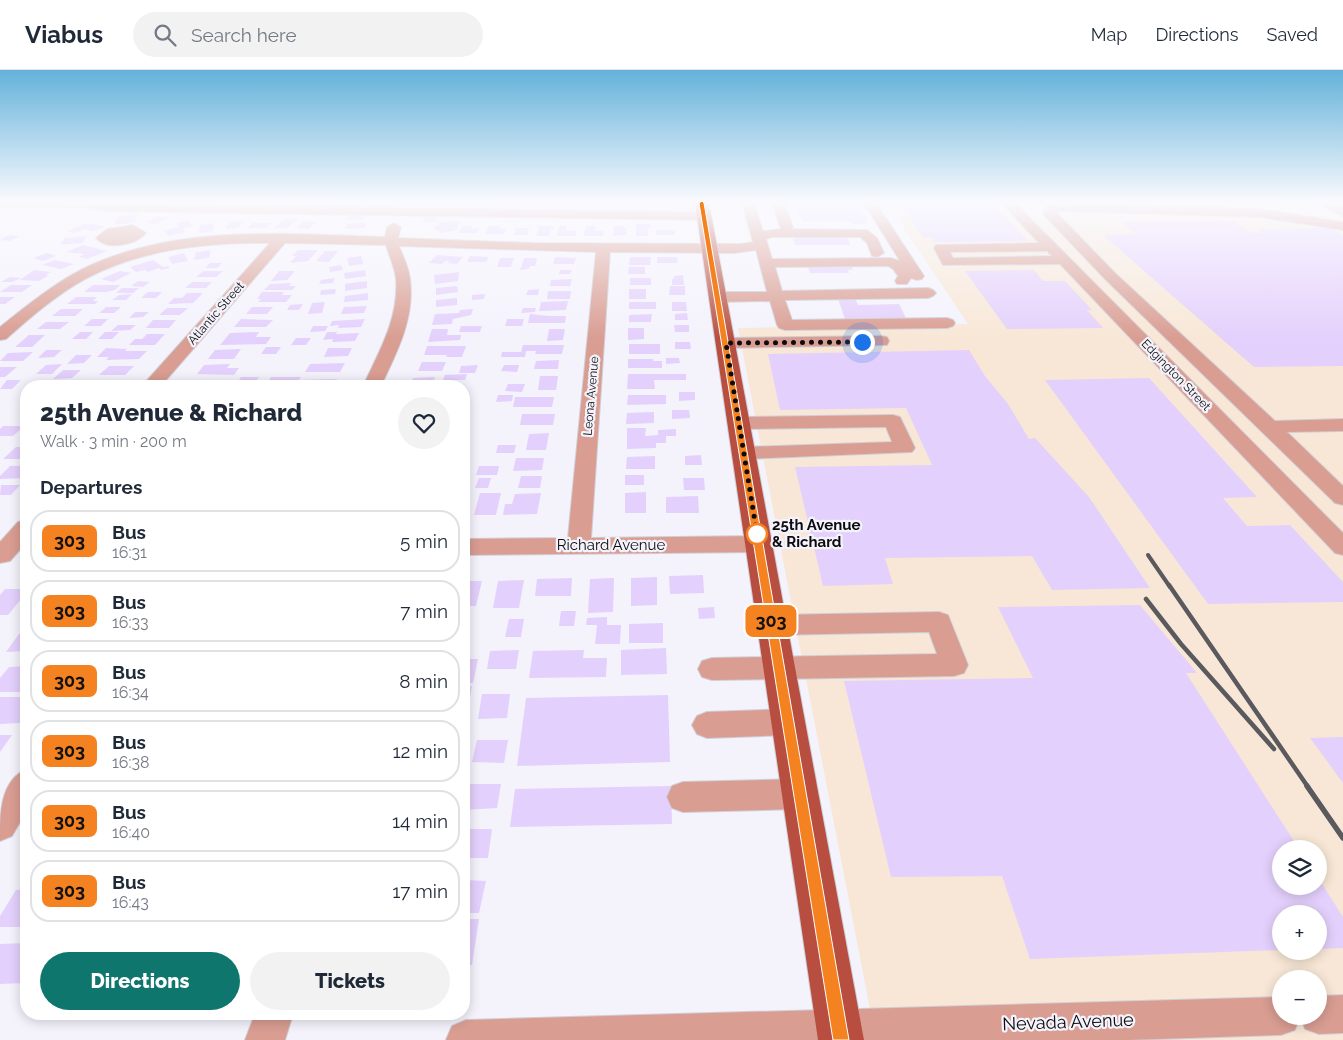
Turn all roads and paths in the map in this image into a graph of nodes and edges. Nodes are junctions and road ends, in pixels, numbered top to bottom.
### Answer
1 (131, 248) edge
2 (160, 248) edge
3 (273, 248) edge
4 (393, 248) edge
5 (603, 248) edge
6 (709, 248) edge
7 (720, 248) edge
8 (743, 248) edge
9 (762, 248) edge
10 (786, 248) edge
11 (808, 248) edge
12 (876, 248) edge
13 (899, 248) edge
14 (941, 248) edge
15 (1052, 248) edge
16 (1083, 248) edge
17 (877, 253) junction
18 (902, 253) junction
19 (135, 254) junction
20 (1064, 260) junction
21 (904, 287) junction
22 (924, 287) junction
23 (774, 290) junction
24 (811, 295) junction
25 (718, 297) junction
26 (823, 324) junction
27 (922, 324) junction
28 (0, 334) edge
29 (882, 341) dead end
30 (726, 343) junction
31 (156, 380) edge
32 (375, 380) edge
33 (739, 423) junction
34 (1343, 425) edge
35 (1270, 427) junction
36 (744, 453) junction
37 (1343, 498) edge
38 (20, 534) edge
39 (759, 544) junction
40 (578, 546) junction
41 (470, 547) edge
42 (1343, 547) edge
43 (1, 555) edge
44 (20, 555) edge
45 (772, 626) junction
46 (712, 669) dead end
47 (779, 669) junction
48 (788, 722) junction
49 (707, 725) dead end
50 (20, 793) edge
51 (800, 794) junction
52 (683, 796) dead end
53 (0, 825) edge
54 (1343, 1014) edge
55 (1327, 1015) edge
56 (1272, 1016) edge
57 (272, 1020) edge
58 (959, 1033) edge
59 (840, 1034) edge
60 (637, 1038) edge
61 (265, 1040) edge
62 (466, 1040) edge
63 (479, 1040) edge

1 - 19 street
2 - 19 street
3 - 31 street, Atlantic Street
4 - 32 street
5 - 40 street, Leona Avenue
6 - 25 main road
7 - 8 street
9 - 23 street
10 - 21 street
11 - 17 street
12 - 17 street
13 - 18 street
14 - 20 street
15 - 20 street, Edgington Street
16 - 35 street
17 - 18 street
18 - 22 street
19 - 28 street
20 - 42 street, Edgington Street
21 - 22 street
21 - 23 street
21 - 24 street
21 - 27 street
22 - 27 street
23 - 24 street
23 - 25 street
23 - 26 street
24 - 26 street
25 - 30 main road
26 - 27 street
29 - 30 street
30 - 33 main road
33 - 36 main road
33 - 36 street
34 - 35 street
35 - 37 street
36 - 39 main road
38 - 43 street
39 - 40 street, Richard Avenue
39 - 45 main road
40 - 41 street, Richard Avenue
43 - 44 street
45 - 47 main road
45 - 47 street
46 - 47 street
47 - 48 main road
48 - 49 street
48 - 51 main road
50 - 53 street
51 - 52 street
51 - 59 main road
54 - 55 street
56 - 58 street, Nevada Avenue
57 - 61 street
58 - 59 street, Nevada Avenue
59 - 60 street, Nevada Avenue
60 - 63 street, Nevada Avenue
62 - 63 street, Nevada Avenue

